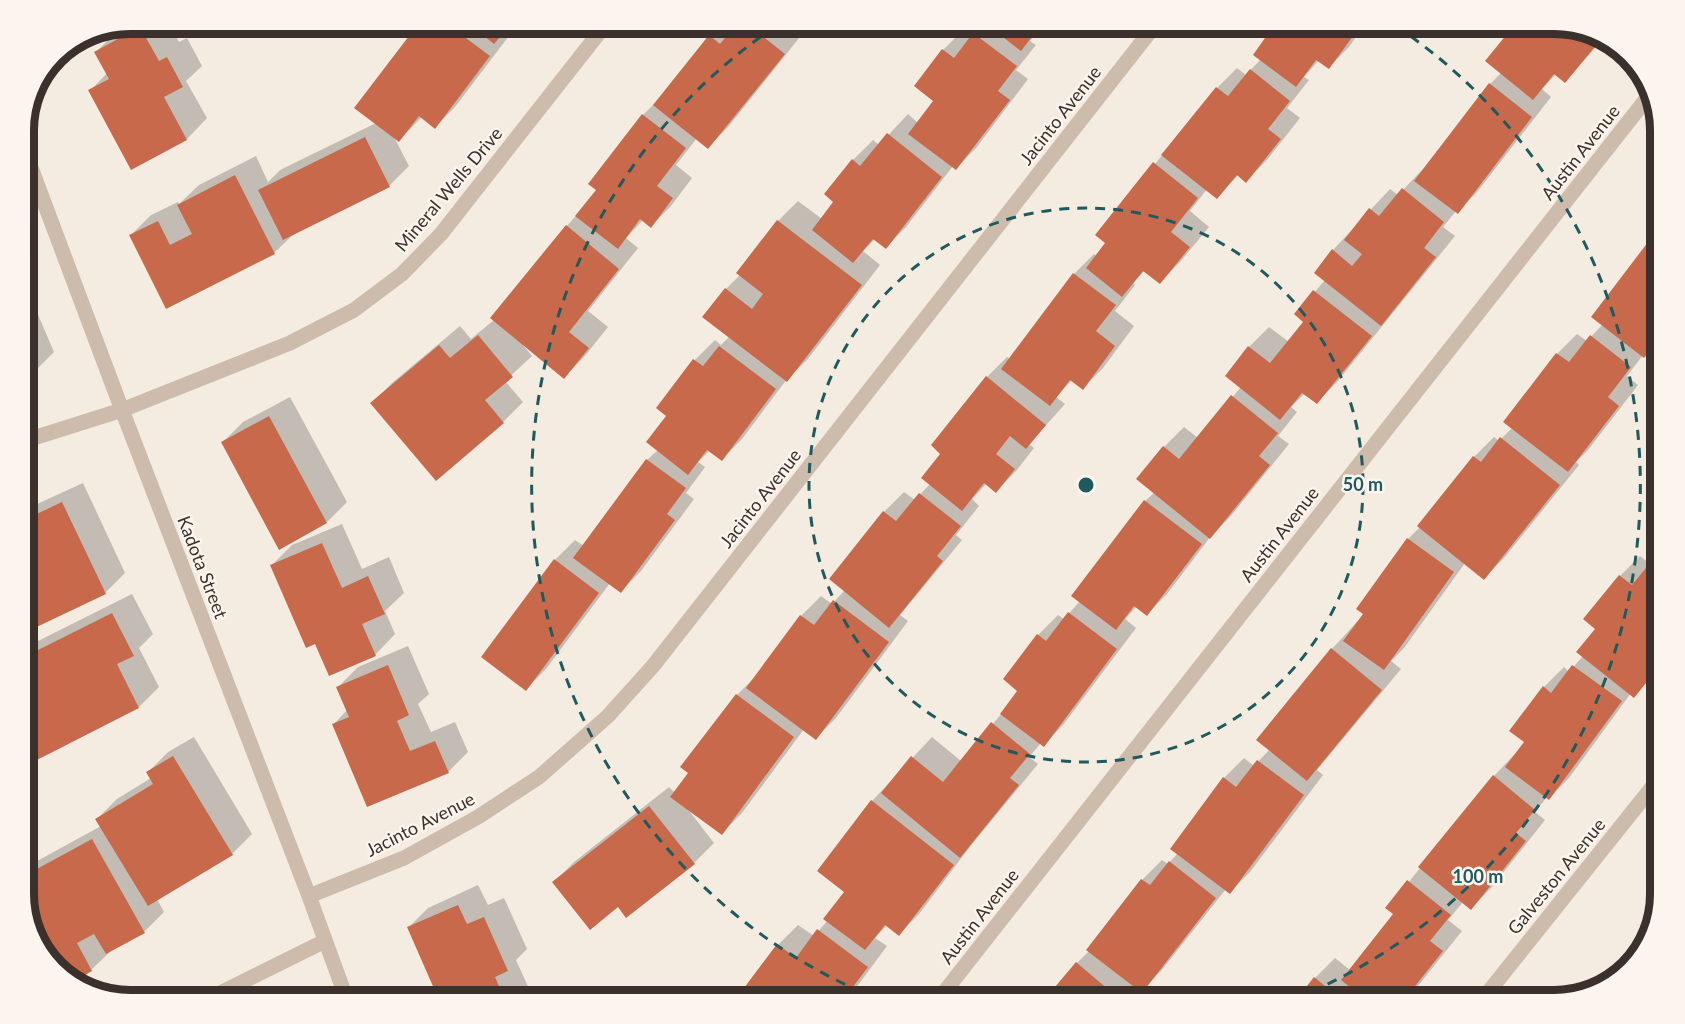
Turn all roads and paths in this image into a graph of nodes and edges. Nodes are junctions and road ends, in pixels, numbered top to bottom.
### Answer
1 (598, 34) edge
2 (1148, 34) edge
3 (1646, 101) edge
4 (35, 178) edge
5 (122, 410) junction
6 (35, 438) edge
7 (1650, 790) edge
8 (309, 896) junction
9 (325, 941) junction
10 (226, 990) edge
11 (343, 990) edge
12 (946, 990) edge
13 (1490, 990) edge

1 - 5 street, Mineral Wells Drive
2 - 8 street, Jacinto Avenue
3 - 12 street, Austin Avenue
4 - 5 street, Kadota Street
5 - 6 street, Mineral Wells Drive
5 - 8 street, Kadota Street
7 - 13 street, Galveston Avenue
8 - 9 street, Kadota Street
9 - 10 street
9 - 11 street, Kadota Street

